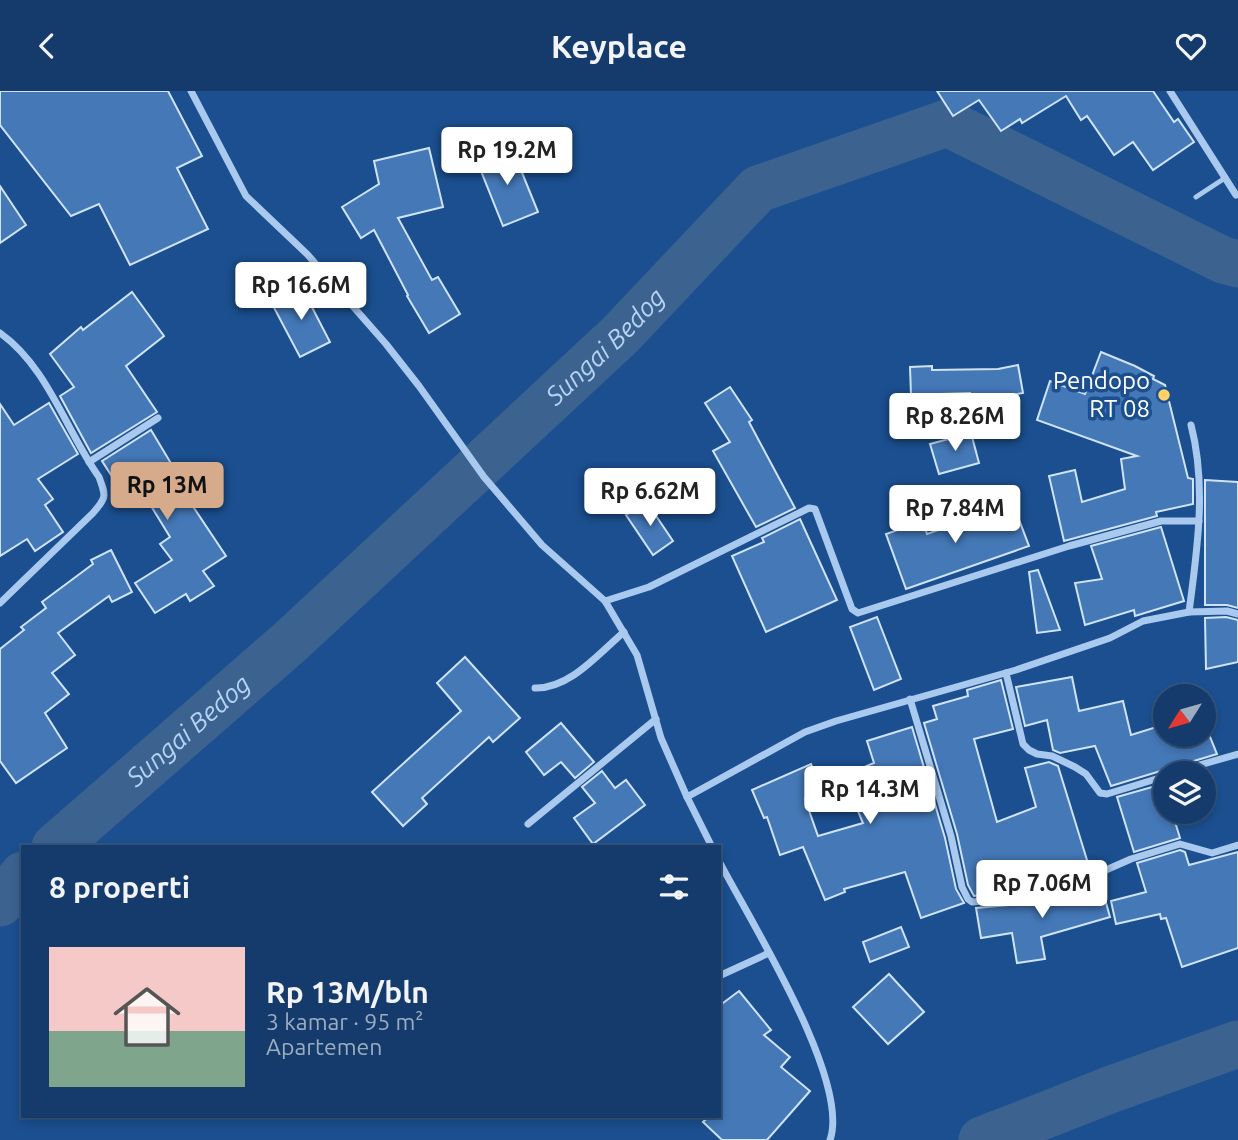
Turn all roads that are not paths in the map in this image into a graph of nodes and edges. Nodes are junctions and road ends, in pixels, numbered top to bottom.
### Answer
1 (191, 91) edge
2 (1170, 91) edge
3 (1225, 178) junction
4 (1236, 195) dead end
5 (1196, 197) dead end
6 (0, 333) edge
7 (158, 418) dead end
8 (1191, 425) dead end
9 (89, 463) junction
10 (1199, 521) junction
11 (605, 601) junction
12 (0, 603) edge
13 (1189, 612) junction
14 (1238, 614) edge
15 (624, 632) junction
16 (1006, 673) junction
17 (535, 688) dead end
18 (910, 699) junction
19 (656, 719) junction
20 (1238, 754) edge
21 (1214, 761) edge
22 (1153, 780) edge
23 (687, 797) junction
24 (528, 824) dead end
25 (711, 845) edge
26 (1238, 845) edge
27 (721, 865) edge
28 (769, 953) junction
29 (721, 975) edge
30 (831, 1140) edge

1 - 11 street
2 - 3 street
3 - 4 street
3 - 5 lane
6 - 9 street
7 - 9 street
8 - 10 street
9 - 12 street
10 - 11 street
10 - 13 street
11 - 15 street
13 - 14 street
13 - 16 street
15 - 17 street
15 - 19 street
16 - 18 street
16 - 22 street
18 - 23 street
18 - 26 street
19 - 23 street
19 - 24 street
20 - 21 street
23 - 25 street
27 - 28 street
28 - 29 street
28 - 30 street

